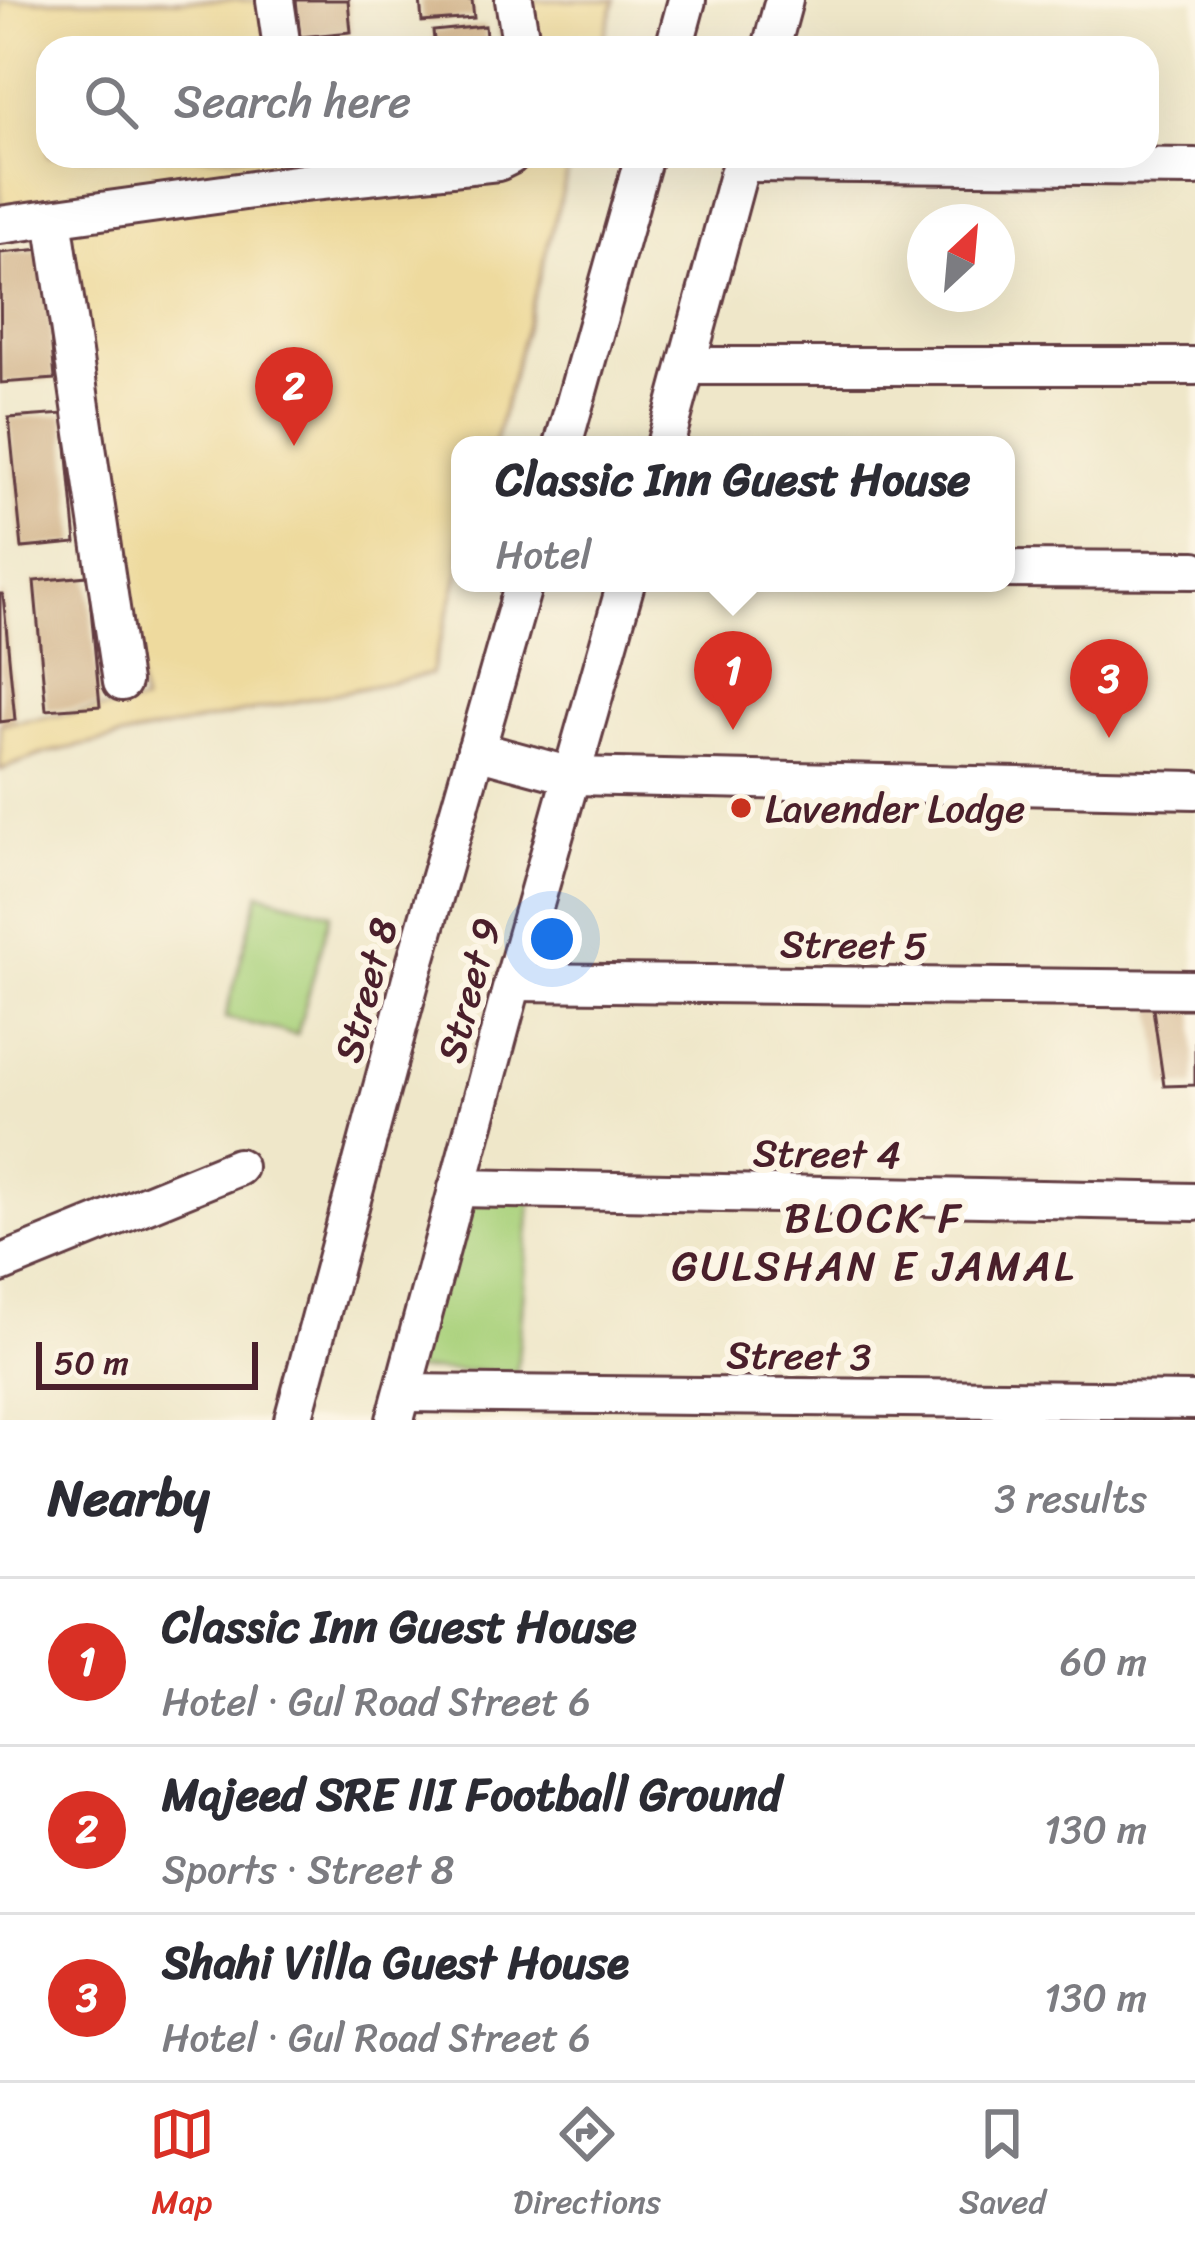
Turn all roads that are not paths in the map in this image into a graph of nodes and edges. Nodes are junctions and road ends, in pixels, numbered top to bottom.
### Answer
1 (275, 0) edge
2 (514, 0) edge
3 (687, 0) edge
4 (784, 0) edge
5 (280, 36) edge
6 (520, 36) edge
7 (677, 36) edge
8 (774, 36) edge
9 (1159, 166) edge
10 (1195, 167) edge
11 (350, 168) edge
12 (641, 168) edge
13 (740, 168) edge
14 (300, 170) edge
15 (53, 218) junction
16 (0, 225) edge
17 (687, 366) junction
18 (1195, 366) edge
19 (566, 436) edge
20 (668, 436) edge
21 (1015, 569) edge
22 (1195, 570) edge
23 (521, 592) edge
24 (623, 592) edge
25 (122, 682) dead end
26 (476, 750) junction
27 (572, 776) junction
28 (1195, 790) edge
29 (513, 982) junction
30 (1195, 989) edge
31 (238, 1167) dead end
32 (458, 1188) junction
33 (1195, 1202) edge
34 (0, 1264) edge
35 (1195, 1401) edge
36 (399, 1406) edge
37 (293, 1420) edge

1 - 5 street
2 - 6 street
3 - 7 street
4 - 8 street
9 - 10 street
11 - 14 street
12 - 19 street
13 - 17 street
14 - 15 street
15 - 16 street
15 - 25 street
17 - 18 street
17 - 20 street
21 - 22 street
23 - 26 street, Street 8
24 - 27 street, Street 9
26 - 27 street
26 - 37 street, Street 8
27 - 28 street
27 - 29 street, Street 9
29 - 30 street, Street 5
29 - 32 street, Street 9
31 - 34 street
32 - 33 street, Street 4
32 - 36 street, Street 9
35 - 36 street, Street 3

